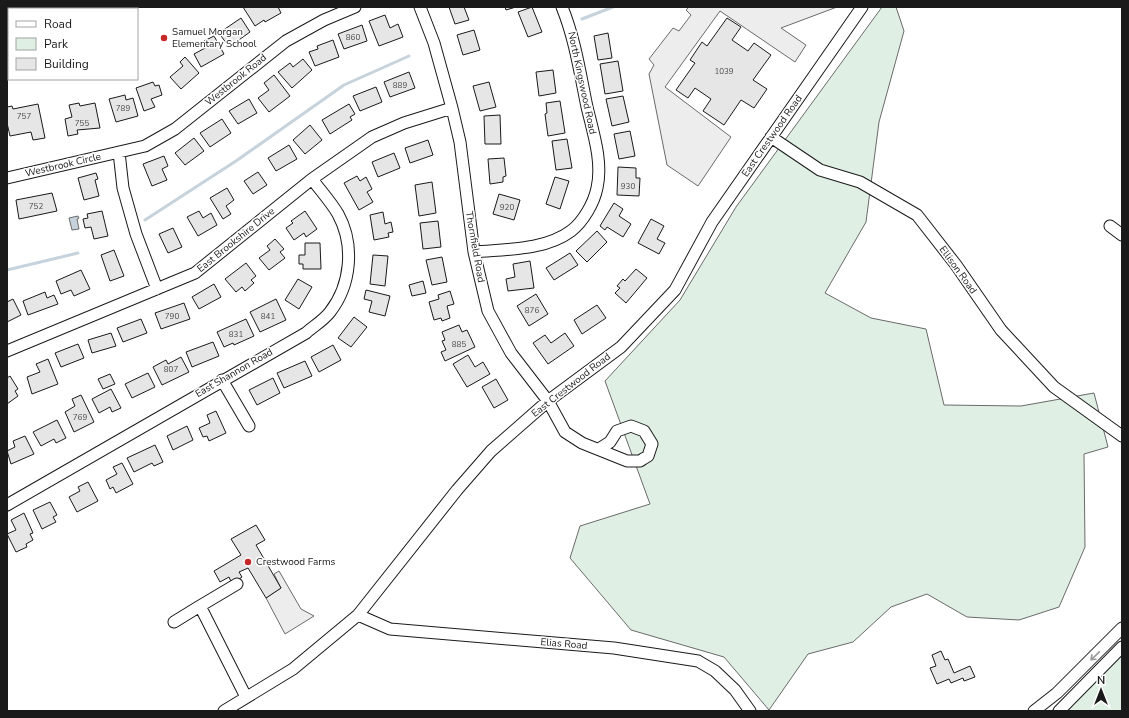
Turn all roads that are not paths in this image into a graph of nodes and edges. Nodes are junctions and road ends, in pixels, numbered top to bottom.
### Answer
1 (355, 7) edge
2 (420, 7) edge
3 (562, 7) edge
4 (862, 7) edge
5 (452, 108) junction
6 (771, 137) junction
7 (119, 152) junction
8 (7, 178) edge
9 (312, 179) junction
10 (1110, 226) dead end
11 (1122, 235) edge
12 (474, 252) junction
13 (157, 289) junction
14 (7, 351) edge
15 (222, 380) junction
16 (548, 401) junction
17 (249, 426) dead end
18 (1122, 436) edge
19 (598, 449) dead end
20 (7, 505) edge
21 (237, 584) dead end
22 (200, 606) junction
23 (358, 615) junction
24 (174, 622) dead end
25 (1122, 628) edge
26 (1122, 647) edge
27 (246, 697) junction
28 (224, 711) edge
29 (750, 711) edge
30 (1034, 711) edge
31 (1058, 711) edge

1 - 7 street, Westbrook Road
2 - 5 street, Thornfield Road
3 - 12 street, North Kingswood Road
4 - 6 street, East Crestwood Road
5 - 9 street, East Brookshire Drive
5 - 12 street, Thornfield Road
6 - 16 street, East Crestwood Road
6 - 18 street, Ellison Road
7 - 8 street, Westbrook Circle
7 - 13 street
9 - 13 street, East Brookshire Drive
9 - 15 street, East Shannon Road
10 - 11 street
12 - 16 street, Thornfield Road
13 - 14 street, East Brookshire Drive
15 - 17 street
15 - 20 street, East Shannon Road
16 - 19 street, Thornfield Road
16 - 23 street, East Crestwood Road
21 - 22 street
22 - 24 street
22 - 27 street
23 - 27 street, East Crestwood Road
23 - 29 street, Elias Road
25 -> 30 street
26 - 31 street
27 - 28 street, East Crestwood Road

